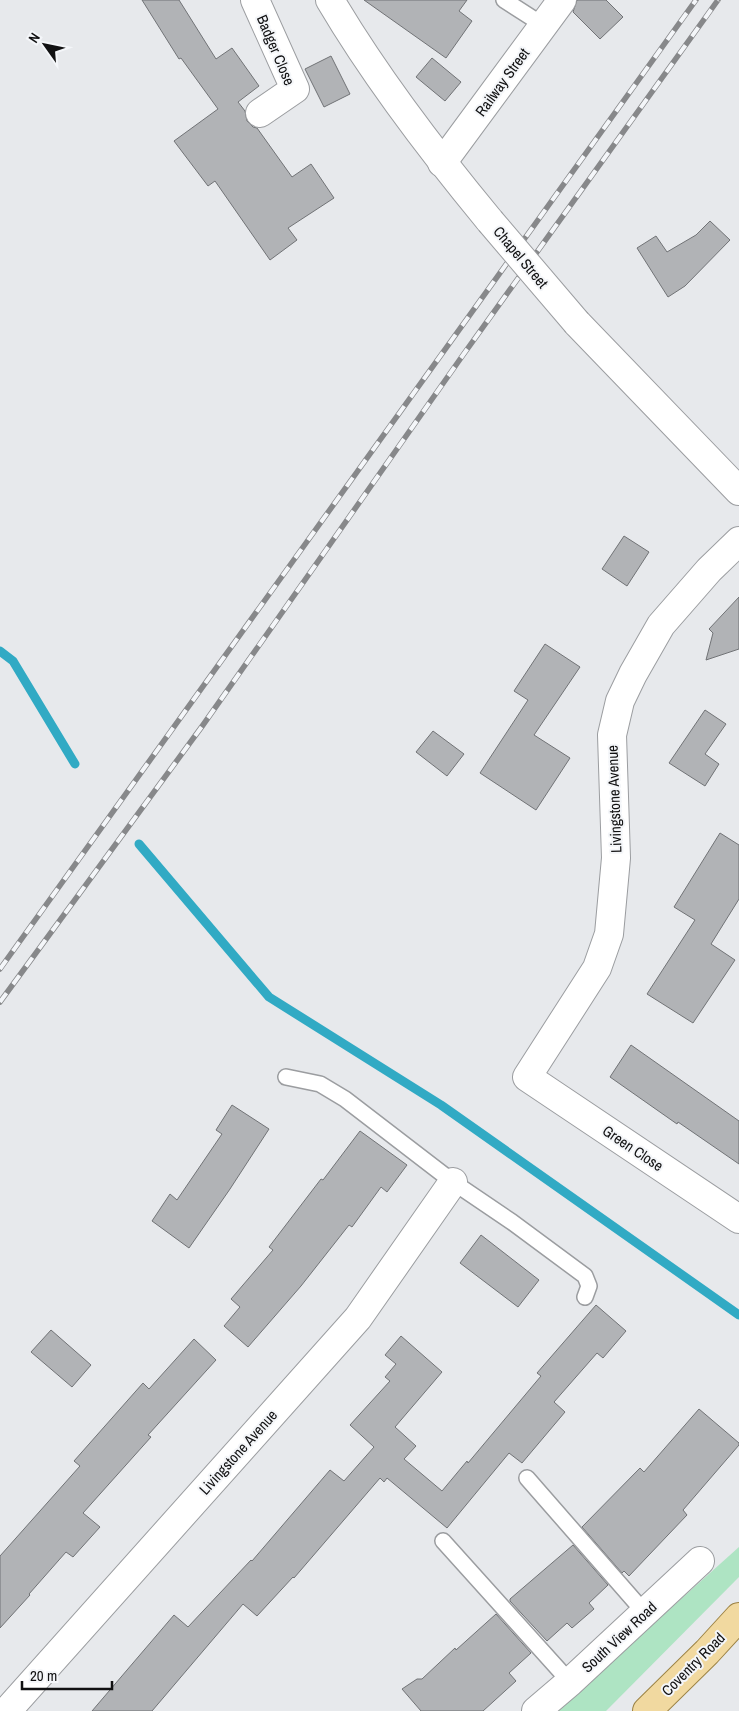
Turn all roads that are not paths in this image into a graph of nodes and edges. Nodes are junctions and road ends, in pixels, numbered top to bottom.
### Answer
1 (255, 0) edge
2 (330, 0) edge
3 (504, 0) edge
4 (562, 0) edge
5 (543, 25) junction
6 (260, 113) dead end
7 (442, 163) junction
8 (739, 492) edge
9 (739, 541) edge
10 (286, 1077) dead end
11 (527, 1077) joint
12 (453, 1182) junction
13 (739, 1219) edge
14 (585, 1297) dead end
15 (527, 1478) dead end
16 (443, 1541) dead end
17 (700, 1561) dead end
18 (645, 1613) junction
19 (739, 1617) edge
20 (570, 1682) junction
21 (7, 1711) edge
22 (536, 1711) edge
23 (647, 1711) edge

1 - 6 street, Badger Close
2 - 7 street, Chapel Street
3 - 5 lane
4 - 5 street, Railway Street
5 - 7 street, Railway Street
7 - 8 street, Chapel Street, bridge
9 - 11 street, Livingstone Avenue
10 - 12 lane
11 - 13 street, Green Close
12 - 14 lane
12 - 21 street, Livingstone Avenue
15 - 18 lane
16 - 20 lane
17 - 18 street, South View Road
18 - 20 street, South View Road
19 - 23 main road, Coventry Road
20 - 22 street, South View Road

